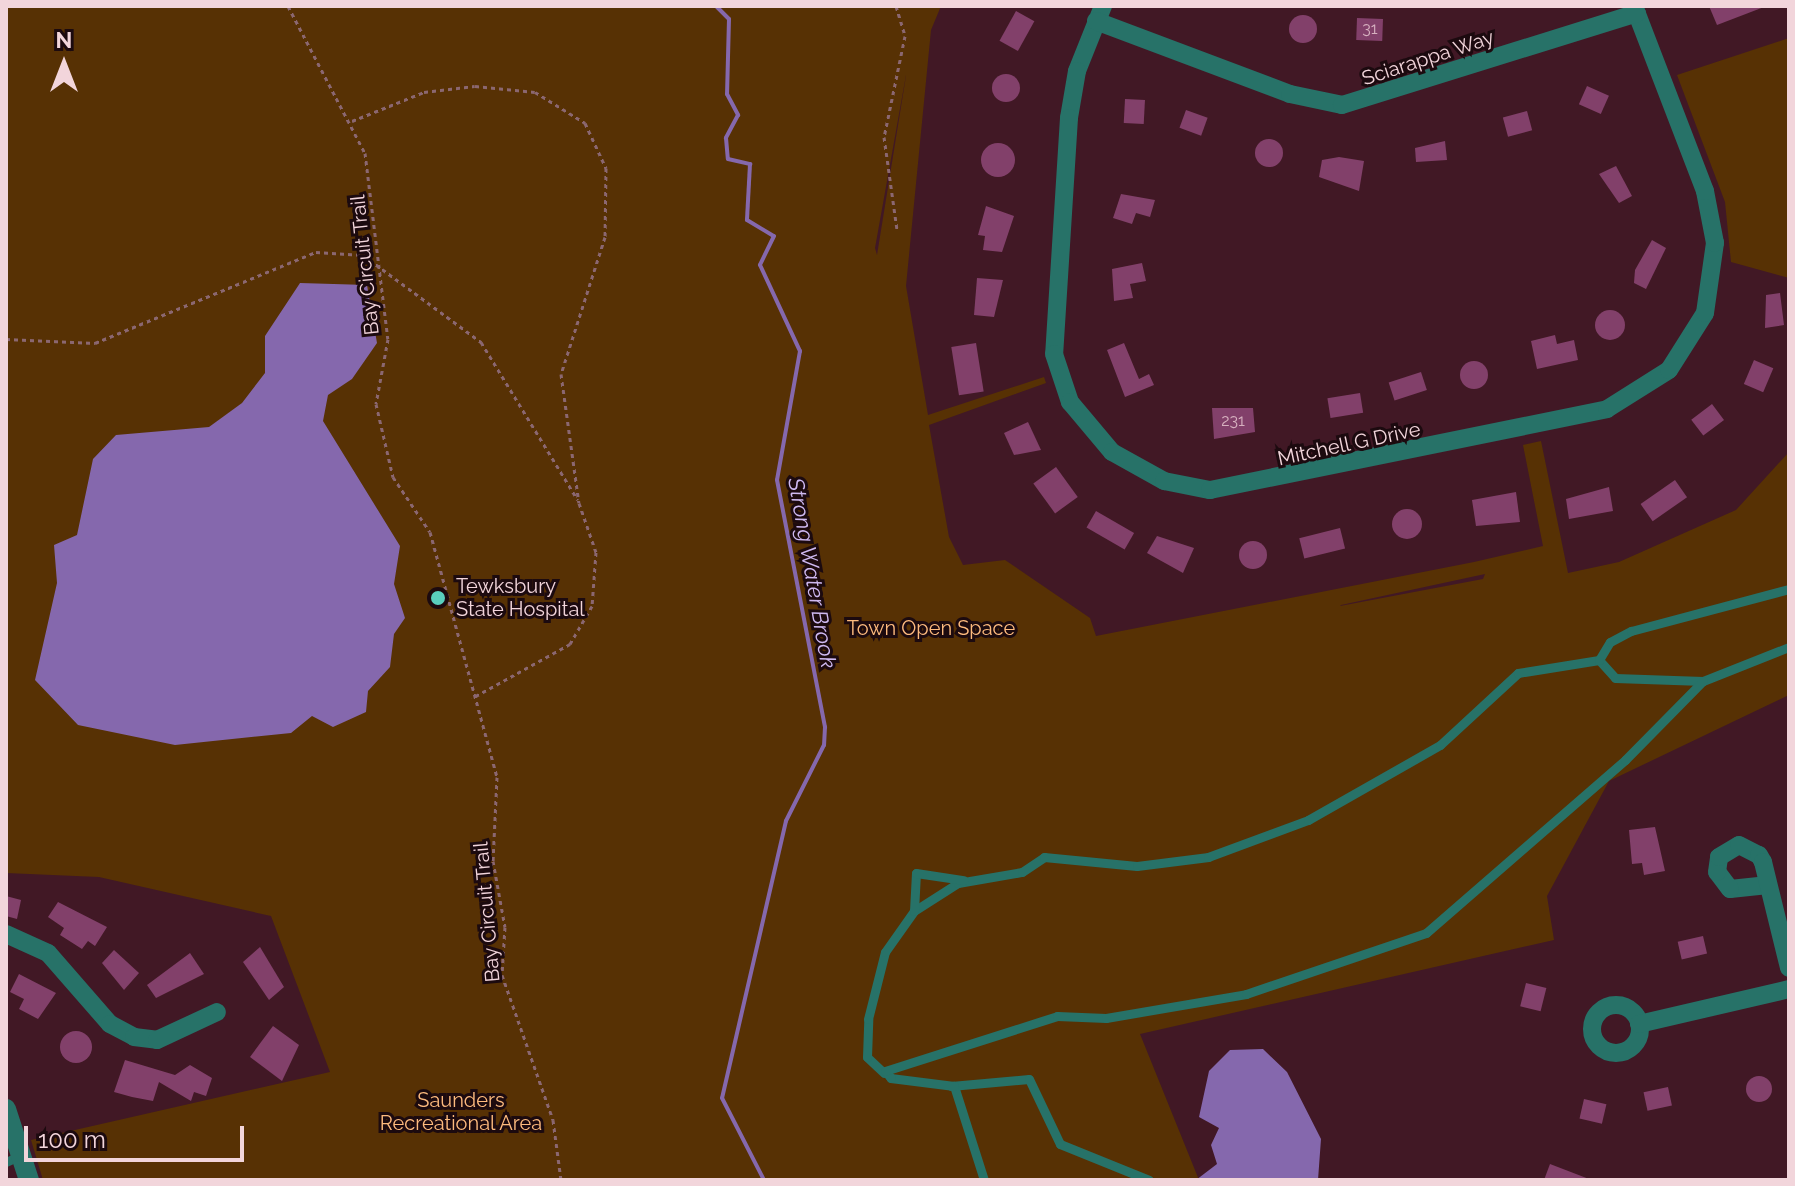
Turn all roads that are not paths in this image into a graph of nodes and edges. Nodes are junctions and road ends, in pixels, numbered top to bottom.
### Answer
1 (1636, 9) edge
2 (1099, 14) edge
3 (1789, 589) edge
4 (1789, 647) edge
5 (1599, 660) junction
6 (1703, 681) junction
7 (966, 881) junction
8 (1768, 885) dead end
9 (914, 911) junction
10 (6, 934) edge
11 (1789, 968) edge
12 (1789, 989) edge
13 (217, 1012) dead end
14 (1639, 1024) dead end
15 (884, 1073) junction
16 (951, 1086) junction
17 (6, 1109) edge
18 (14, 1159) edge
19 (29, 1180) edge
20 (984, 1180) edge
21 (1149, 1180) edge

1 - 2 street, Sciarappa Way
1 - 2 street, Mitchell G Drive
3 - 5 lane
4 - 6 lane
5 - 6 lane
5 - 7 lane
6 - 15 lane
7 - 9 lane
7 - 9 lane
8 - 11 street
9 - 15 lane
10 - 13 street
12 - 14 street
15 - 16 lane
16 - 20 lane
16 - 21 lane
17 - 18 street
18 - 19 street

